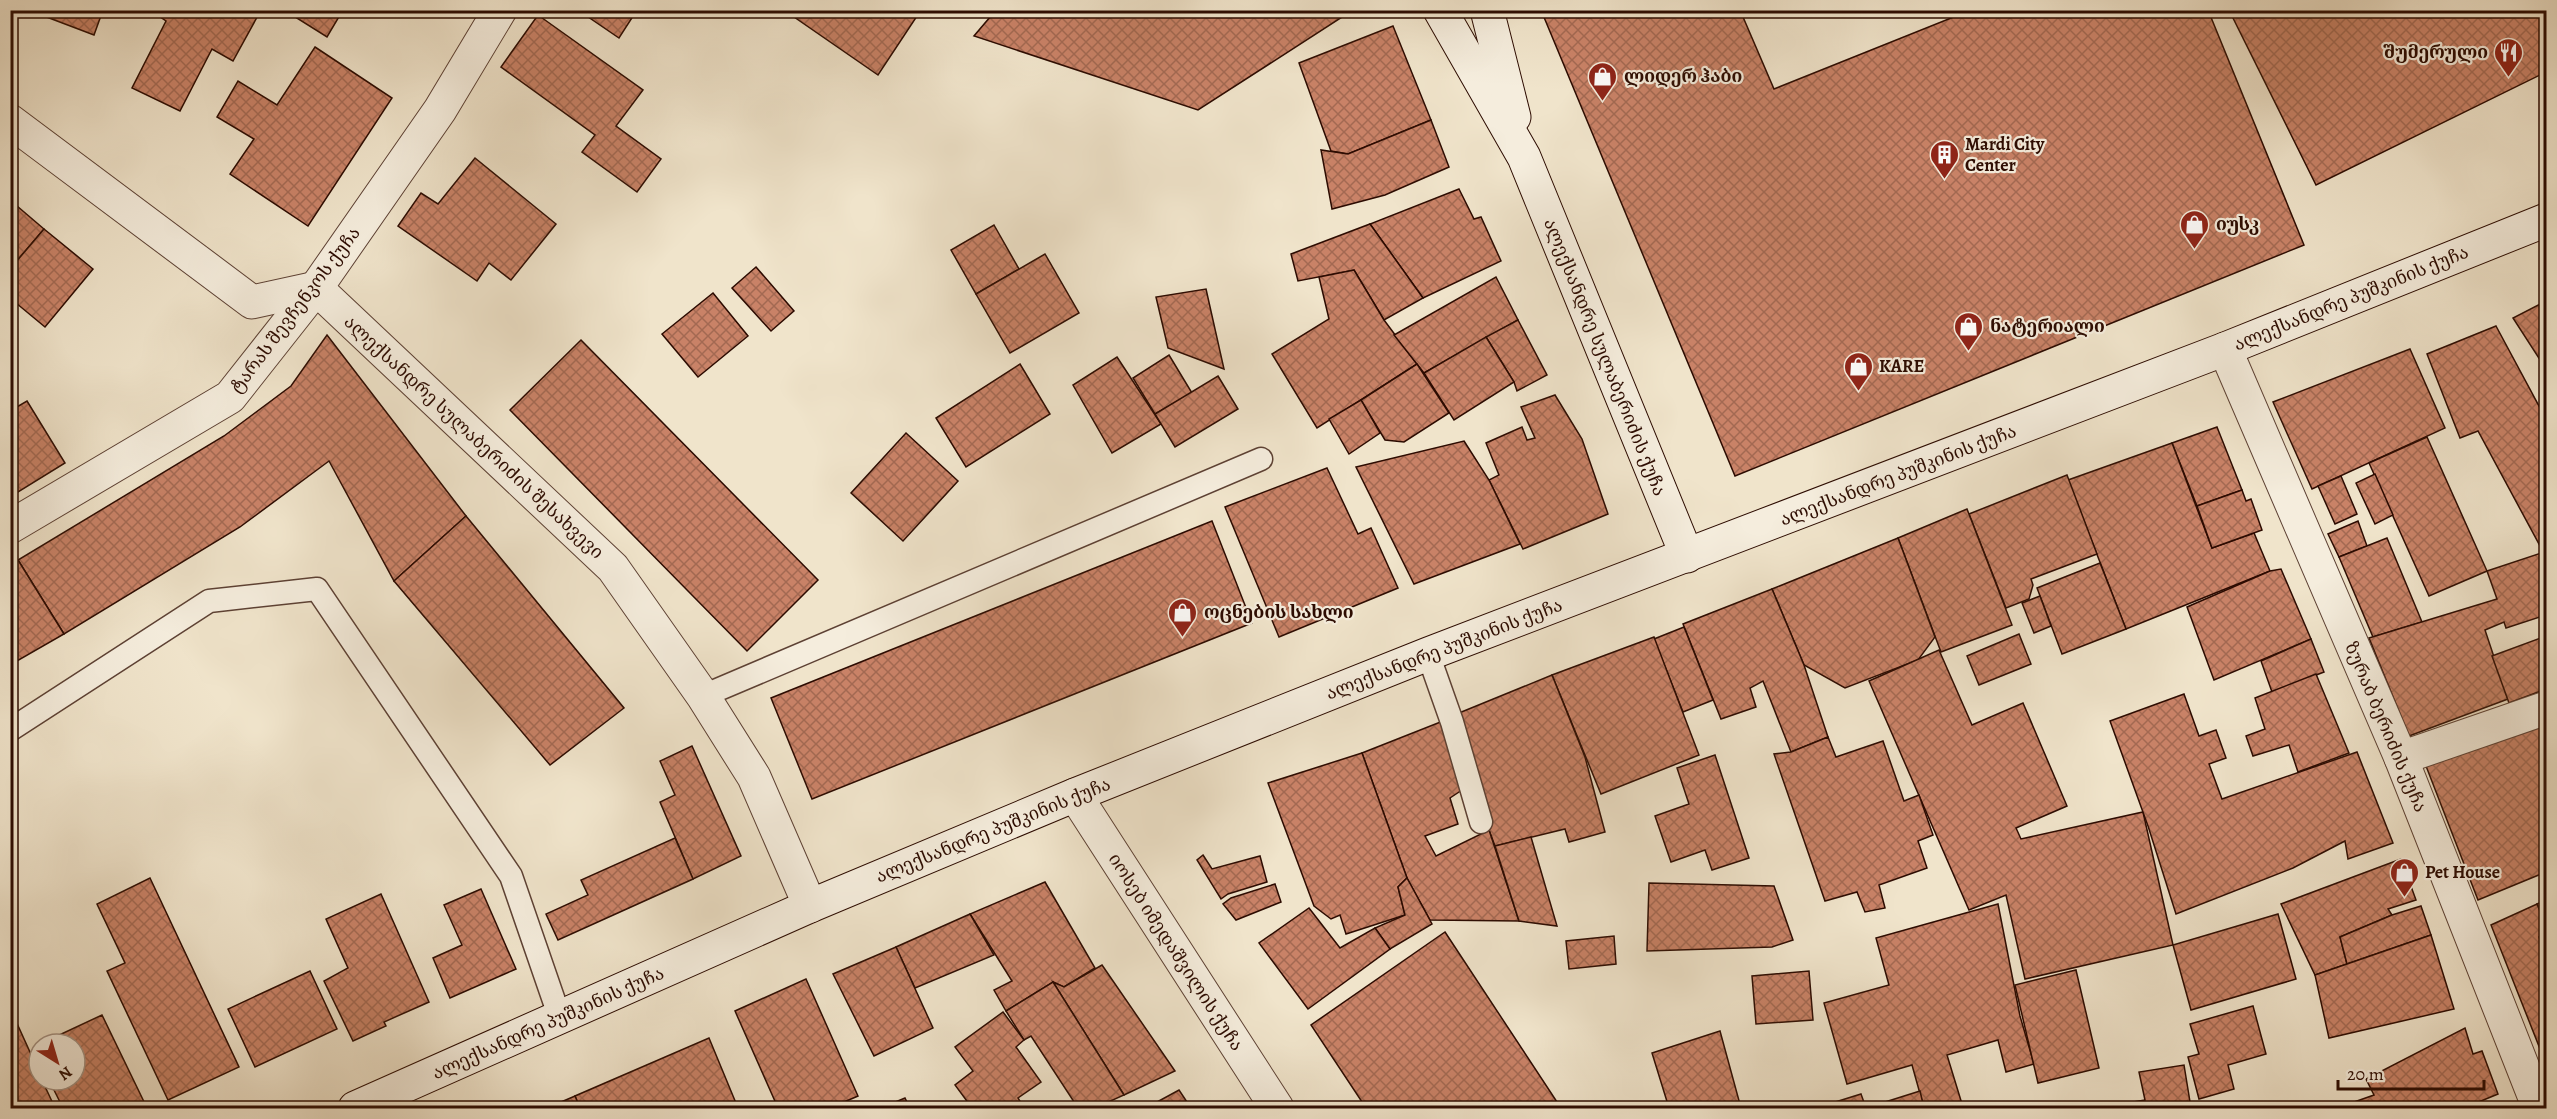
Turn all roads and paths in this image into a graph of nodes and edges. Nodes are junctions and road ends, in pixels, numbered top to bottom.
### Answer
1 (500, 10) edge
2 (1440, 10) edge
3 (1487, 10) edge
4 (10, 121) edge
5 (1524, 157) junction
6 (2547, 220) edge
7 (316, 288) junction
8 (2224, 349) junction
9 (1261, 459) dead end
10 (10, 527) edge
11 (1687, 556) junction
12 (1428, 654) junction
13 (703, 696) junction
14 (2547, 708) edge
15 (10, 730) edge
16 (2401, 758) junction
17 (1075, 795) junction
18 (1481, 822) dead end
19 (810, 906) junction
20 (560, 1018) junction
21 (355, 1108) edge
22 (1277, 1108) edge
23 (2539, 1108) edge

1 - 7 street, ტარას შევჩენკოს ქუჩა
2 - 5 street, ალექსანდრე სულაბერიძის ქუჩა
3 - 5 street, ალექსანდრე სულაბერიძის ქუჩა
4 - 7 street
5 - 11 street, ალექსანდრე სულაბერიძის ქუჩა
6 - 8 street, ალექსანდრე პუშკინის ქუჩა
7 - 10 street, ტარას შევჩენკოს ქუჩა
7 - 13 street, ალექსანდრე სულაბერიძის შესახვევი
8 - 11 street, ალექსანდრე პუშკინის ქუჩა
8 - 16 street, ზურაბ ბერიძის ქუჩა
9 - 13 lane
11 - 12 street, ალექსანდრე პუშკინის ქუჩა
12 - 17 street, ალექსანდრე პუშკინის ქუჩა
12 - 18 lane
13 - 19 street, ალექსანდრე სულაბერიძის შესახვევი
14 - 16 street
15 - 20 lane
16 - 23 street, ზურაბ ბერიძის ქუჩა
17 - 19 street, ალექსანდრე პუშკინის ქუჩა
17 - 22 street, იოსებ იმედაშვილის ქუჩა
19 - 20 street, ალექსანდრე პუშკინის ქუჩა
20 - 21 street, ალექსანდრე პუშკინის ქუჩა

